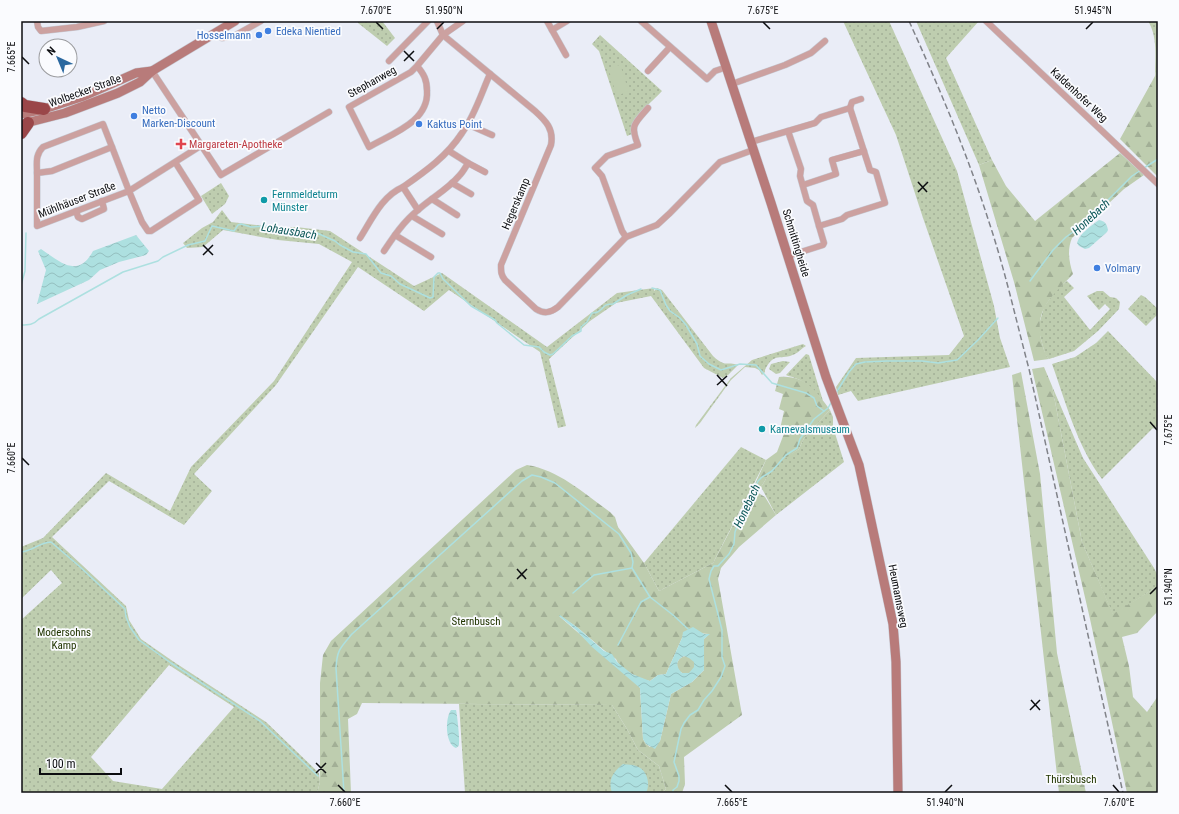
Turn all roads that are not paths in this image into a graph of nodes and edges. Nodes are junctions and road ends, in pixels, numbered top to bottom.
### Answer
1 (37, 21) edge
2 (104, 21) edge
3 (235, 21) edge
4 (261, 21) edge
5 (428, 21) edge
6 (437, 21) edge
7 (463, 21) edge
8 (547, 21) edge
9 (567, 21) edge
10 (641, 21) edge
11 (986, 21) edge
12 (713, 22) edge
13 (552, 30) junction
14 (217, 32) junction
15 (442, 35) junction
16 (825, 41) dead end
17 (670, 47) junction
18 (566, 55) dead end
19 (389, 61) dead end
20 (417, 66) junction
21 (727, 68) junction
22 (152, 70) junction
23 (648, 71) dead end
24 (490, 74) junction
25 (732, 84) junction
26 (861, 99) dead end
27 (21, 103) edge
28 (648, 108) dead end
29 (850, 108) junction
30 (44, 109) junction
31 (329, 112) dead end
32 (23, 124) edge
33 (468, 124) junction
34 (788, 131) junction
35 (492, 135) dead end
36 (645, 143) dead end
37 (202, 145) junction
38 (638, 145) junction
39 (752, 146) junction
40 (112, 147) junction
41 (864, 150) junction
42 (449, 151) junction
43 (175, 162) junction
44 (468, 163) junction
45 (485, 172) dead end
46 (37, 173) junction
47 (452, 183) junction
48 (803, 184) junction
49 (1158, 184) edge
50 (403, 187) junction
51 (129, 191) junction
52 (472, 194) dead end
53 (432, 199) junction
54 (102, 201) junction
55 (418, 210) junction
56 (76, 211) junction
57 (457, 215) dead end
58 (412, 216) junction
59 (819, 226) junction
60 (442, 234) dead end
61 (395, 235) junction
62 (626, 237) junction
63 (360, 238) dead end
64 (384, 251) dead end
65 (788, 256) junction
66 (431, 257) dead end
67 (837, 406) joint
68 (898, 793) edge

1 - 2 street
3 - 14 street, Wolbecker Straße
4 - 14 street
5 - 19 street
6 - 15 street
7 - 15 street, Stephanweg
8 - 13 street
9 - 13 street
10 - 17 street
11 - 49 street, Kaldenhofer Weg
12 - 21 street, Schmittingheide
13 - 18 street
14 - 22 street, Wolbecker Straße
15 - 20 street, Stephanweg
15 - 24 street, Hegerskamp
16 - 25 street
17 - 21 street
17 - 23 street
20 - 20 street, Stephanweg
21 - 25 street, Schmittingheide
22 - 30 street, Wolbecker Straße
22 - 32 street, Wolbecker Straße
22 - 37 street
24 - 33 street
24 - 62 street, Hegerskamp
25 - 39 street, Schmittingheide
26 - 29 street
27 - 30 highway
28 - 38 street
29 - 34 street, Hegerskamp
29 - 41 street
30 - 32 street, Wolbecker Straße
31 - 37 street
33 - 35 street
33 - 42 street
34 - 39 street, Hegerskamp
34 - 48 street
36 - 38 street
37 - 43 street, Mühlhäuser Straße
38 - 62 street
39 - 62 street, Hegerskamp
39 - 65 street, Schmittingheide
40 - 46 street
40 - 46 street, Mühlhäuser Straße
40 - 51 street, Mühlhäuser Straße
41 - 48 street
41 - 59 street
42 - 44 street
42 - 50 street
43 - 51 street, Mühlhäuser Straße
43 - 51 street, Mühlhäuser Straße
44 - 45 street
44 - 47 street
46 - 56 street, Mühlhäuser Straße
47 - 52 street
47 - 53 street
48 - 59 street
50 - 55 street
50 - 63 street
51 - 54 street, Mühlhäuser Straße
53 - 55 street
53 - 57 street
54 - 56 street, Mühlhäuser Straße
54 - 56 street
55 - 58 street
58 - 60 street
58 - 61 street
59 - 65 street
61 - 64 street
61 - 66 street
65 - 67 street, Schmittingheide
67 - 68 street, Heumannsweg

